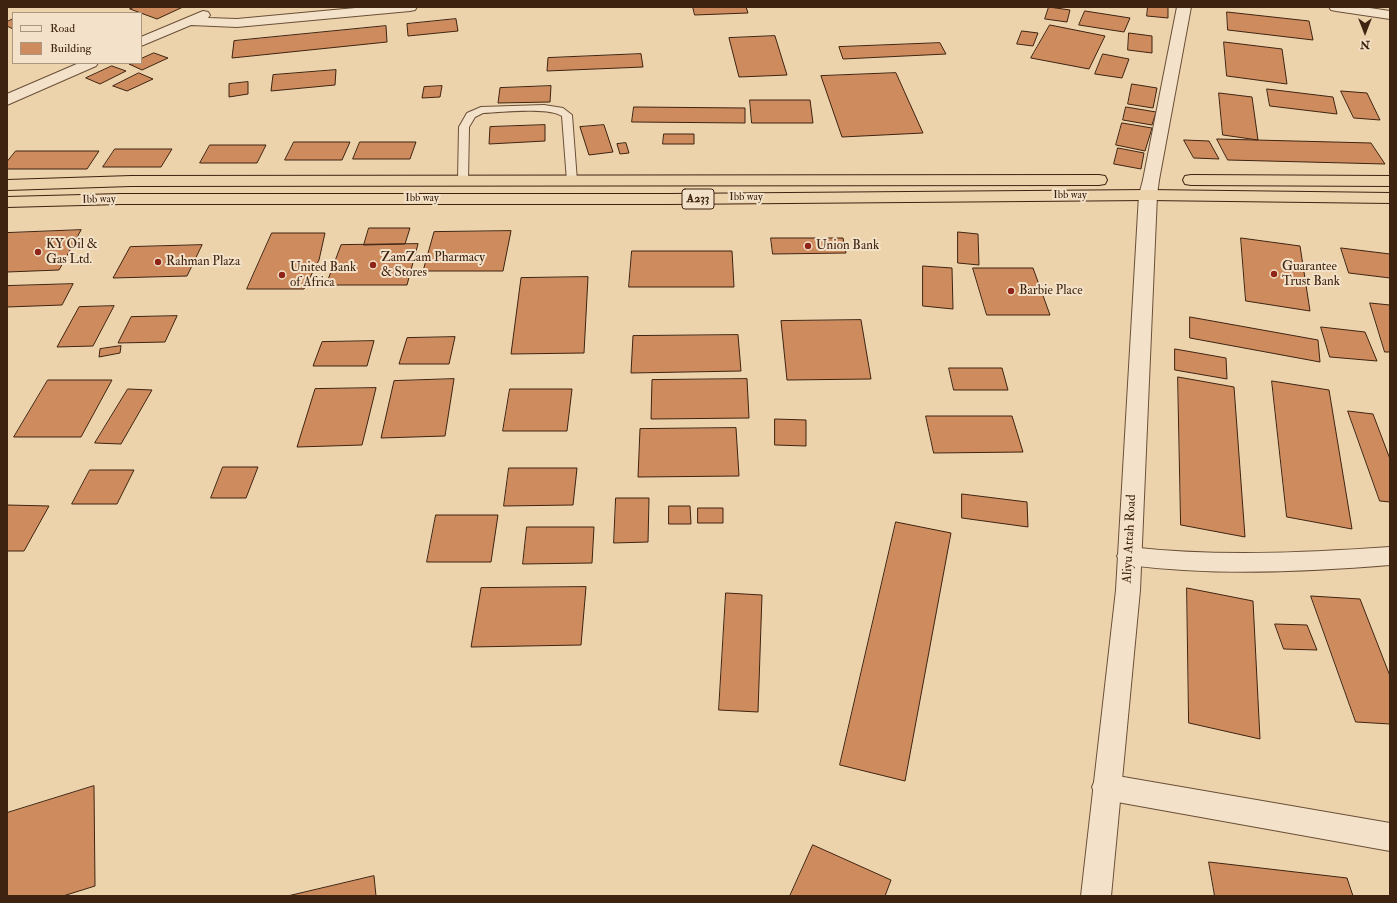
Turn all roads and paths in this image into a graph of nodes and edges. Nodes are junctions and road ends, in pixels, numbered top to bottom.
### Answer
1 (410, 7) edge
2 (1184, 7) edge
3 (1336, 7) edge
4 (214, 10) dead end
5 (1390, 15) edge
6 (191, 21) junction
7 (142, 42) edge
8 (89, 64) edge
9 (7, 100) edge
10 (462, 180) junction
11 (572, 181) junction
12 (1390, 181) edge
13 (7, 184) edge
14 (1149, 188) junction
15 (1390, 198) edge
16 (7, 202) edge
17 (1129, 556) junction
18 (1390, 556) edge
19 (1106, 787) junction
20 (1390, 837) edge
21 (1096, 896) edge

1 - 6 street
2 - 14 street, Aliyu Attah Road
3 - 5 street
4 - 6 street
6 - 7 street
8 - 9 street
10 - 11 highway, A233
10 - 11 lane
10 - 13 highway, A233
11 - 14 highway, A233
12 - 14 highway, A233
14 - 15 highway, Ibb way / A233
14 - 16 highway, Ibb way / A233
14 - 17 street, Aliyu Attah Road
17 - 18 street
17 - 19 street, Aliyu Attah Road
19 - 20 street
19 - 21 street, Aliyu Attah Road

